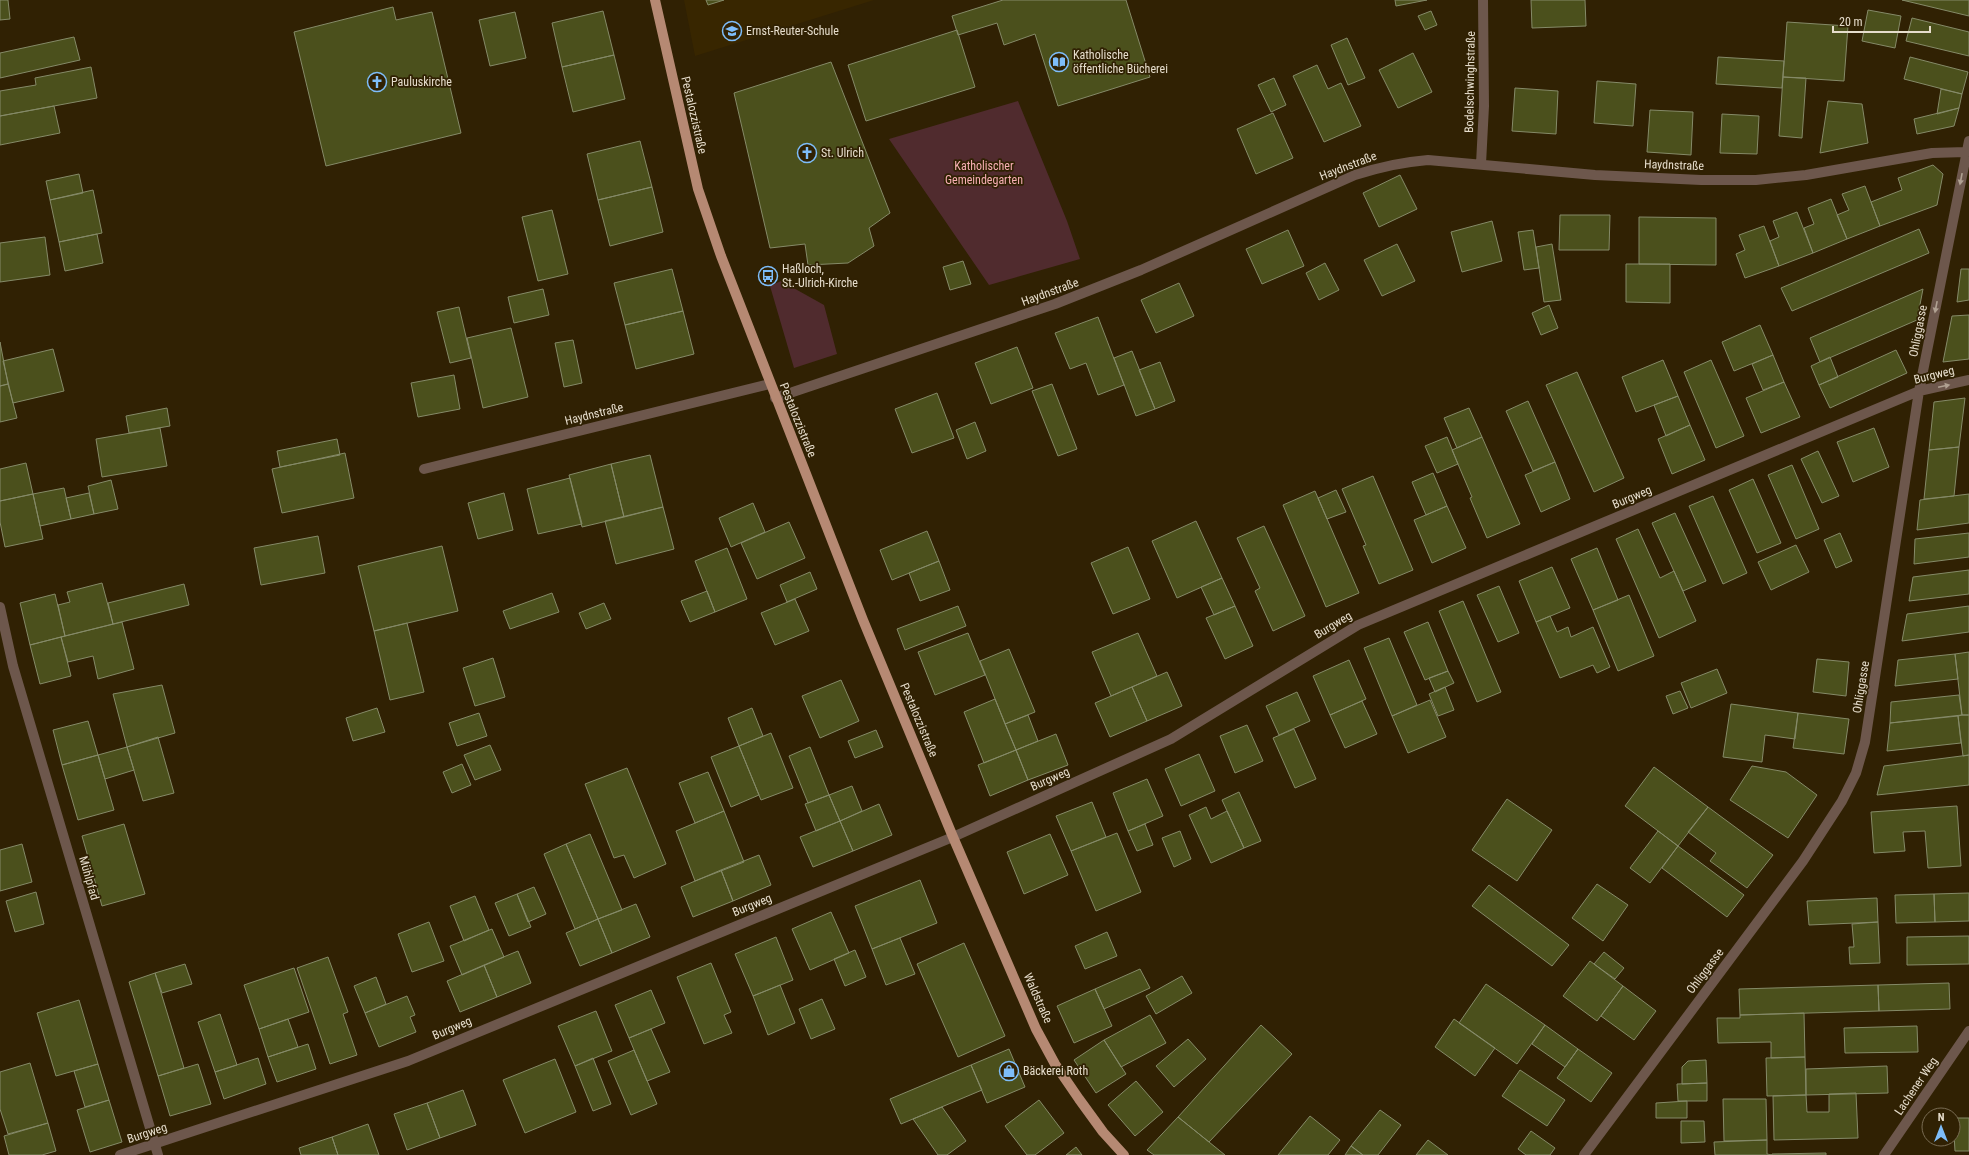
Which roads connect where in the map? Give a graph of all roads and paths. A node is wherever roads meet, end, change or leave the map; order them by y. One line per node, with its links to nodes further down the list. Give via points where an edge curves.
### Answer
1 (655, 0): 7 (main road, Pestalozzistraße, via 698,189)
2 (1483, 0): 5 (street, Bodelschwinghstraße, via 1484,106)
3 (1969, 141): 4 (street, Ohliggasse)
4 (1966, 152): 5 (street, Haydnstraße, via 1932,153 1806,175 1756,180 1595,175); 8 (street, Ohliggasse, one-way to 8)
5 (1481, 164): 9 (street, Haydnstraße, via 1406,161 1355,175 1141,270 1055,304)
6 (1969, 380): 8 (street, Burgweg, one-way to 6)
7 (770, 384): 9 (main road, Pestalozzistraße); 10 (street, Haydnstraße)
8 (1919, 391): 12 (street, Burgweg, via 1358,625 1171,739); 18 (street, Ohliggasse, via 1865,742 1856,773 1842,801 1803,861)
9 (775, 398): 12 (main road, Pestalozzistraße, via 863,620)
10 (424, 469)
11 (0, 607): 14 (street, Mühlpfad, via 13,666)
12 (954, 837): 14 (street, Burgweg, via 408,1061); 17 (main road, Waldstraße, via 1036,1029 1055,1064 1103,1132)
13 (1969, 1031): 19 (street, Lachener Weg)
14 (154, 1144): 15 (street, Burgweg); 16 (street, Mühlpfad)
15 (120, 1155)
16 (158, 1155)
17 (1124, 1155)
18 (1584, 1155)
19 (1884, 1155)

